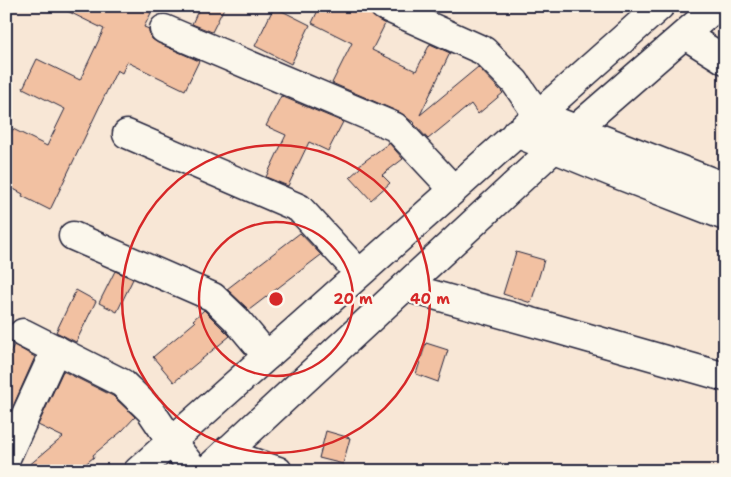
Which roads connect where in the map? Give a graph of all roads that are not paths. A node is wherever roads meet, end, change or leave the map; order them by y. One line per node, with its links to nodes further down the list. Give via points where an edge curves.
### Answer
1 (384, 6): 7 (street, via 484,51 515,82)
2 (660, 6): 7 (street)
3 (717, 6): 5 (street)
4 (164, 29): 13 (street, via 395,128)
5 (685, 35): 6 (street); 8 (street)
6 (725, 60)
7 (537, 114): 8 (street); 9 (street)
8 (575, 130): 11 (street); 12 (street)
9 (516, 133): 11 (street); 13 (street)
10 (127, 134): 16 (street, via 299,208)
11 (553, 149): 14 (street); 17 (street)
12 (725, 187)
13 (453, 189): 16 (street)
14 (725, 216)
15 (74, 236): 20 (street, via 213,297)
16 (359, 273): 20 (street)
17 (405, 287): 21 (street); 23 (street)
18 (23, 333): 19 (street)
19 (56, 349): 22 (street, via 122,383 150,410); 24 (street)
20 (267, 356): 22 (street)
21 (725, 377)
22 (171, 441): 25 (street); 26 (street)
23 (228, 450): 27 (street); 28 (street)
24 (6, 458)
25 (138, 471)
26 (195, 471)
27 (206, 471)
28 (278, 471)

